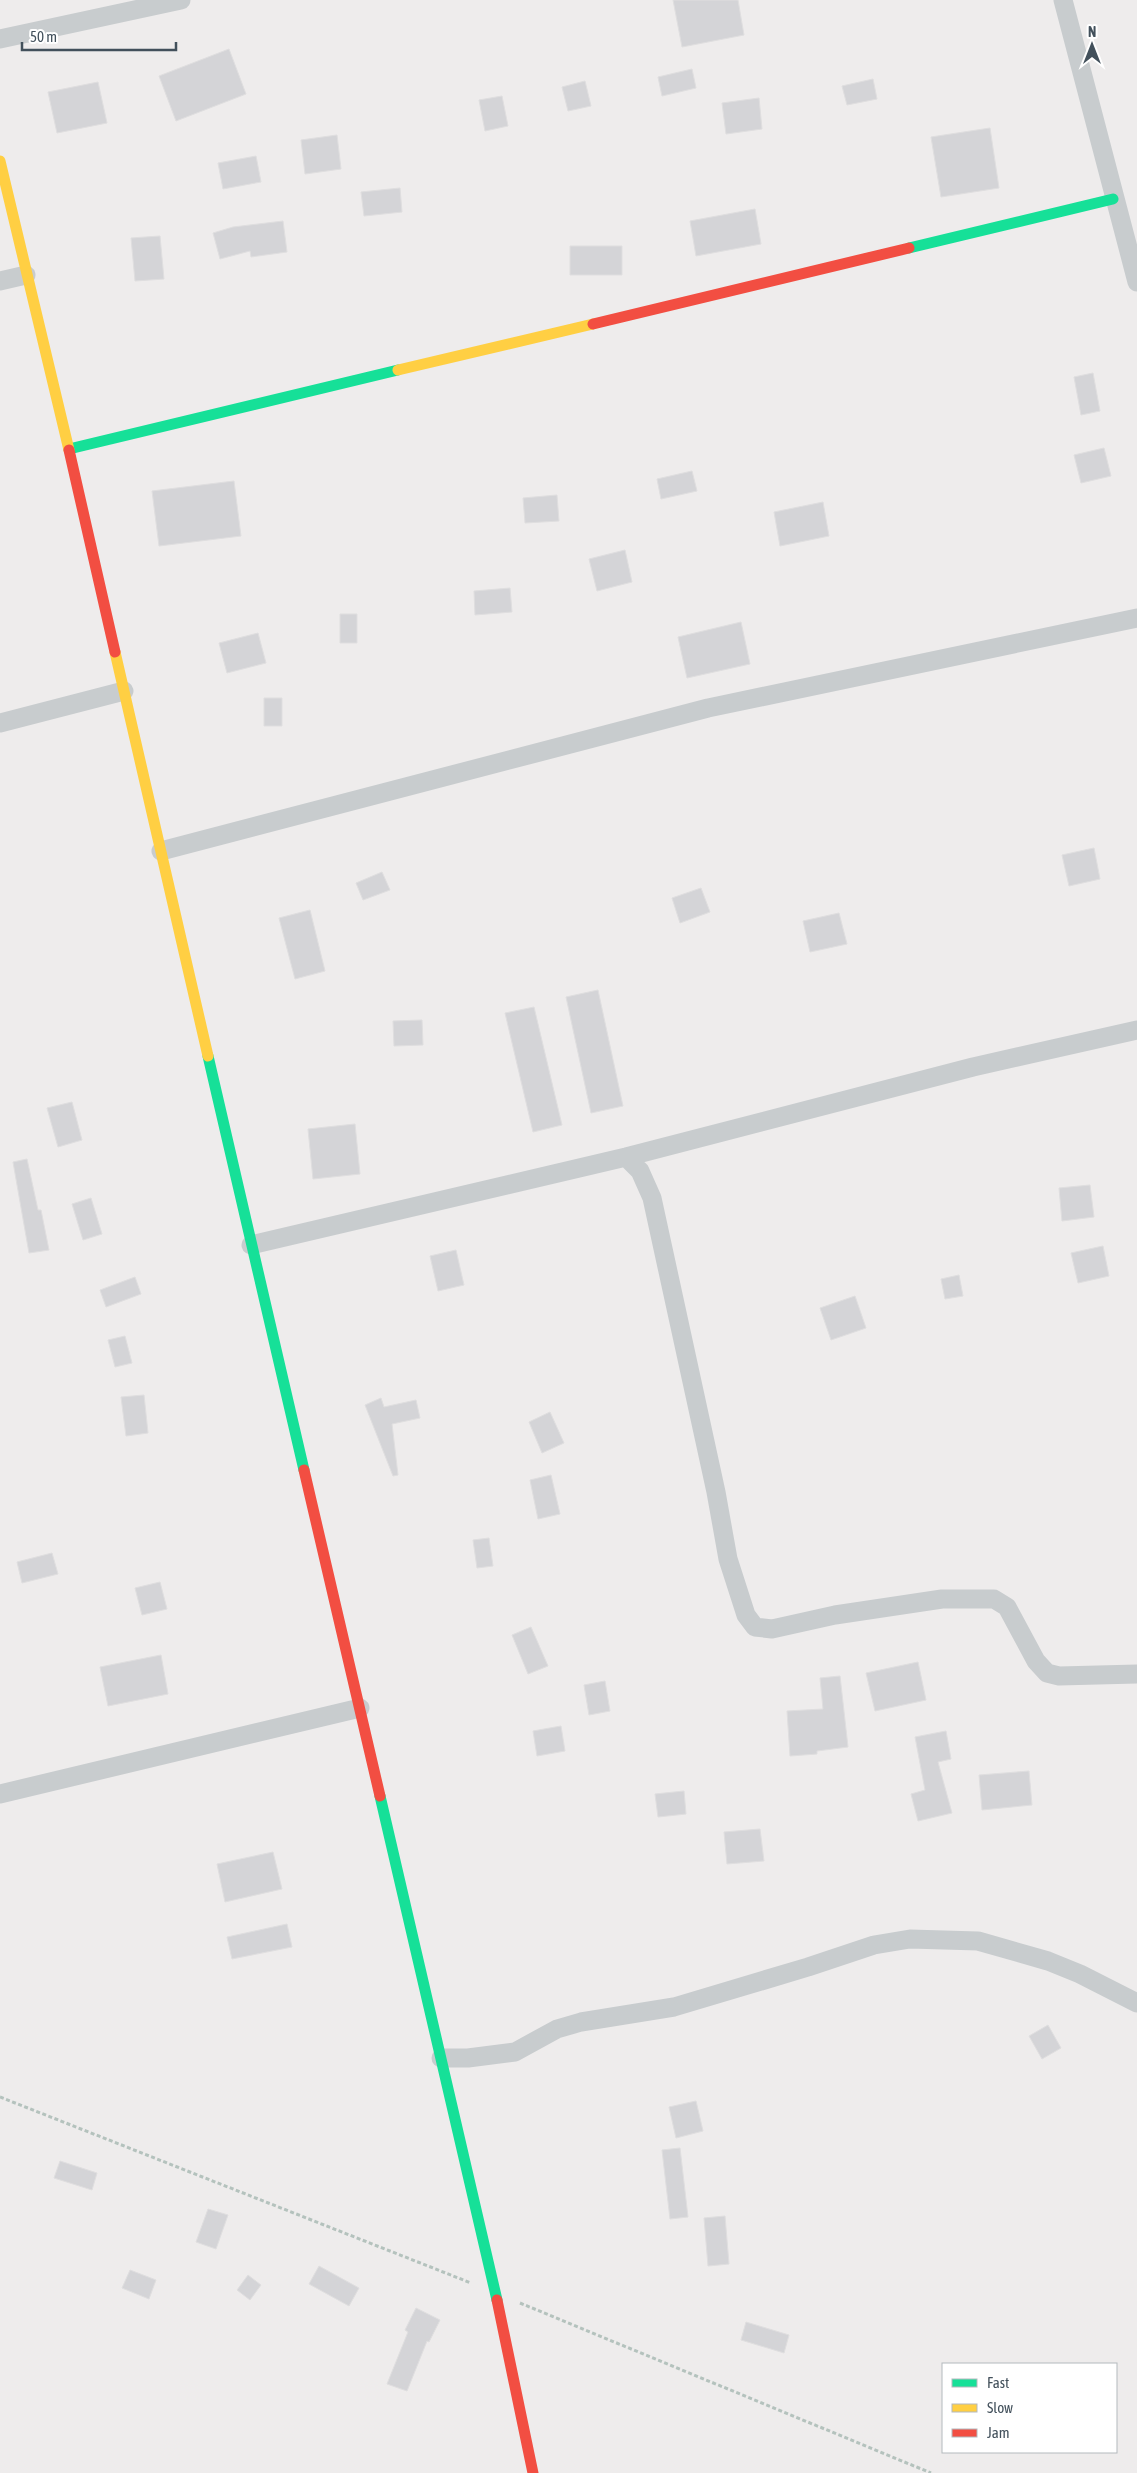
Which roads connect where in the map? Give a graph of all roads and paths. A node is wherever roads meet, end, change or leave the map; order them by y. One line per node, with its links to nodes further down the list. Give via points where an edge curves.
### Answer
1 (181, 0): 3 (street)
2 (1063, 0): 5 (street)
3 (0, 39)
4 (0, 161): 6 (street)
5 (1114, 199): 8 (street); 9 (street)
6 (26, 276): 7 (street); 9 (street)
7 (0, 281)
8 (1137, 282)
9 (69, 449): 11 (street)
10 (1137, 618): 13 (street, via 708,708)
11 (124, 691): 12 (street); 13 (street)
12 (0, 723)
13 (161, 851): 16 (street)
14 (1137, 1030): 15 (street, via 973,1067)
15 (626, 1157): 16 (street); 17 (street, via 640,1171 652,1198 728,1559 746,1615 755,1626 772,1629 834,1615 942,1599 994,1599 1008,1608 1036,1661 1047,1672 1059,1676)
16 (251, 1245): 18 (street)
17 (1137, 1674)
18 (360, 1708): 19 (street); 21 (street)
19 (0, 1794)
20 (1137, 2003): 21 (street, via 1048,1961 978,1941 910,1939 874,1945 674,2007 581,2022 557,2029 515,2052)
21 (441, 2058): 23 (street)
22 (0, 2097): 23 (path)
23 (496, 2293): 24 (street); 25 (path)
24 (533, 2473)
25 (931, 2473)

